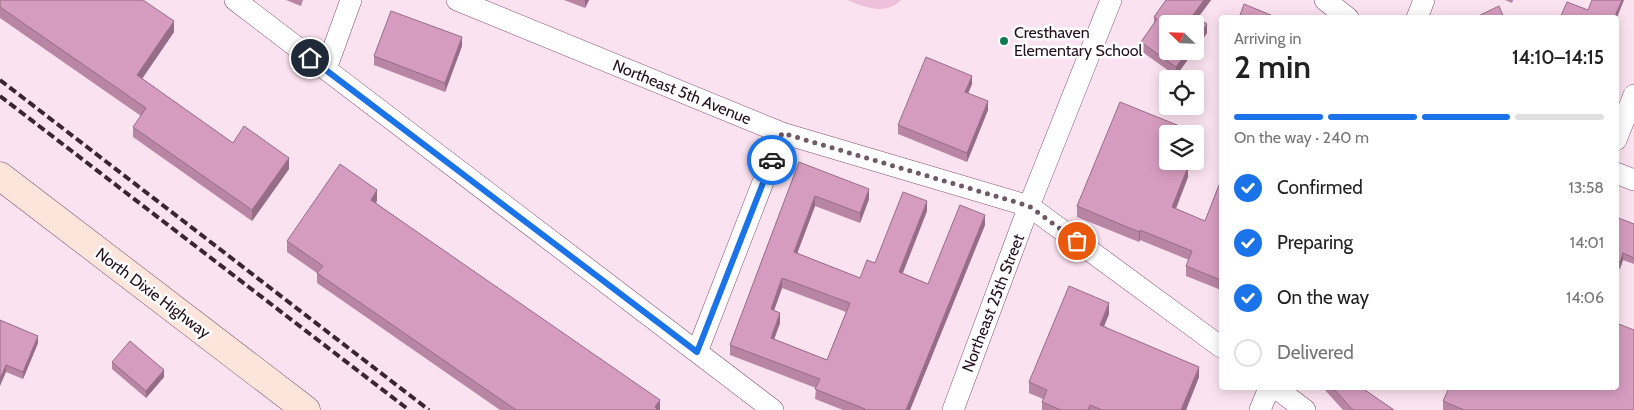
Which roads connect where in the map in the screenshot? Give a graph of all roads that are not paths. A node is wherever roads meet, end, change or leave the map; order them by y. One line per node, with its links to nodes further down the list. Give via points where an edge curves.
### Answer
1 (235, 0): 9 (street)
2 (351, 0): 9 (street)
3 (457, 0): 12 (street, Northeast 5th Avenue)
4 (1111, 0): 16 (street, Northeast 25th Street)
5 (1325, 0): 7 (street)
6 (1424, 0): 8 (street)
7 (1344, 15)
8 (1418, 15)
9 (326, 69): 18 (street)
10 (1634, 95): 11 (street)
11 (1619, 132)
12 (782, 133): 16 (street, Northeast 5th Avenue); 18 (street)
13 (1619, 174): 15 (street)
14 (0, 176): 21 (main road, North Dixie Highway)
15 (1634, 180)
16 (1029, 206): 17 (street, Northeast 5th Avenue); 23 (street, Northeast 25th Street)
17 (1219, 346)
18 (697, 352): 22 (street)
19 (1268, 390): 24 (street)
20 (1279, 390): 25 (street)
21 (306, 410)
22 (773, 410)
23 (953, 410)
24 (1260, 410)
25 (1305, 410)

